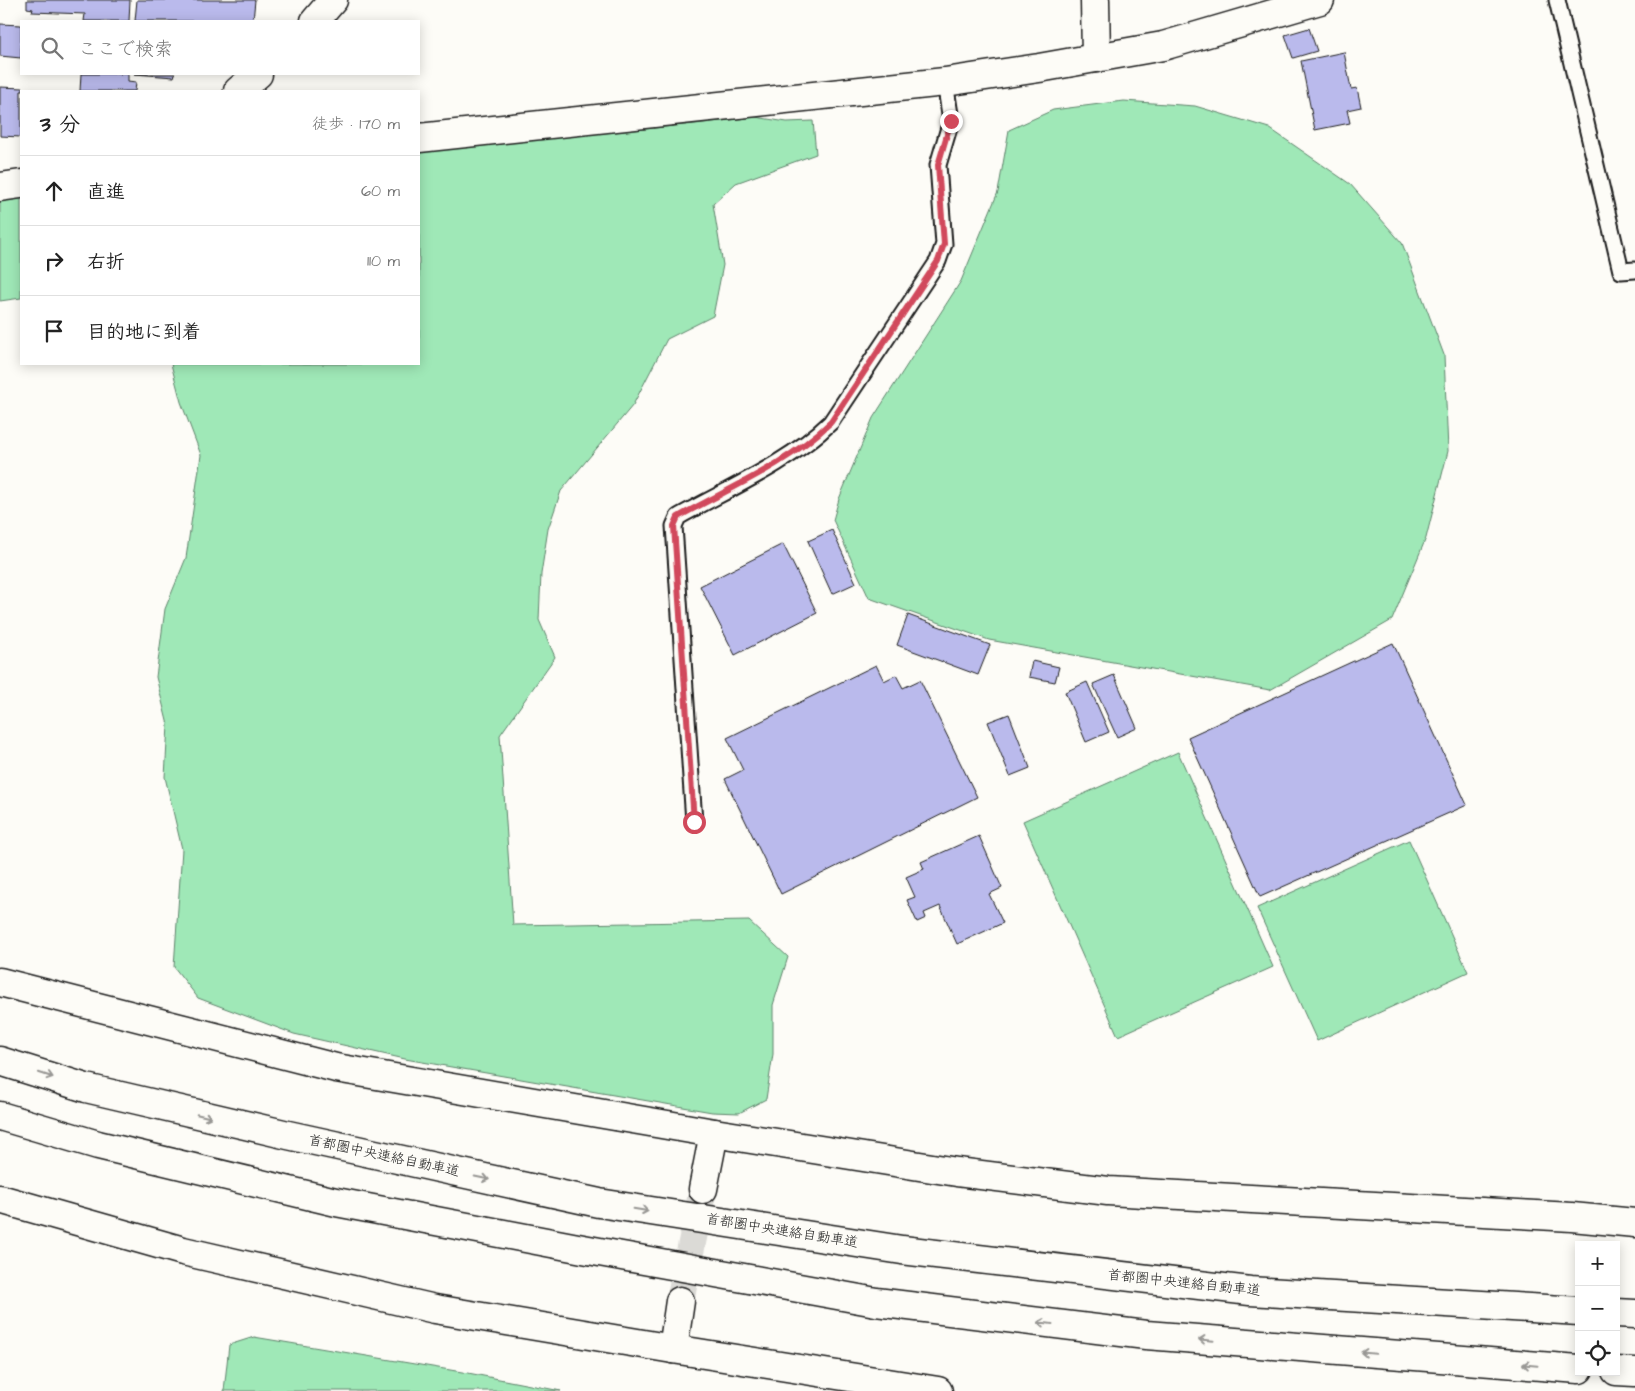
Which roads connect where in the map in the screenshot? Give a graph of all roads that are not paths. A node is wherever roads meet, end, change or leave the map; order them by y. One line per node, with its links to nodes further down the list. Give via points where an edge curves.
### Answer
1 (333, 0): 5 (main road)
2 (1095, 0): 6 (main road)
3 (1320, 0): 6 (main road, via 1163,46)
4 (1557, 0): 13 (lane, via 1621,271)
5 (316, 20)
6 (1096, 58): 8 (main road)
7 (257, 75): 9 (main road)
8 (945, 82): 10 (main road); 14 (lane, via 951,121 938,165 944,244 938,261 831,422 795,453 678,517 674,526)
9 (239, 90)
10 (420, 138)
11 (20, 184): 12 (main road)
12 (0, 187)
13 (1635, 270)
14 (694, 822)
15 (0, 982): 18 (main road, via 336,1068)
16 (0, 1061): 23 (main road, 首都圏中央連絡自動車道, one-way to 23, via 86,1088 288,1136 600,1203 902,1250 1250,1291)
17 (0, 1116): 27 (main road, one-way to 17, via 1146,1335 876,1302 336,1202 98,1145)
18 (714, 1132): 19 (main road); 21 (main road, via 957,1172 1108,1191)
19 (703, 1189)
20 (0, 1200): 26 (main road, via 183,1251 426,1307)
21 (1635, 1223)
22 (680, 1301): 26 (main road)
23 (1575, 1311)
24 (1620, 1313): 25 (main road)
25 (1635, 1314)
26 (673, 1349): 30 (main road)
27 (1575, 1369)
28 (1620, 1371): 29 (main road)
29 (1635, 1372)
30 (938, 1391)

